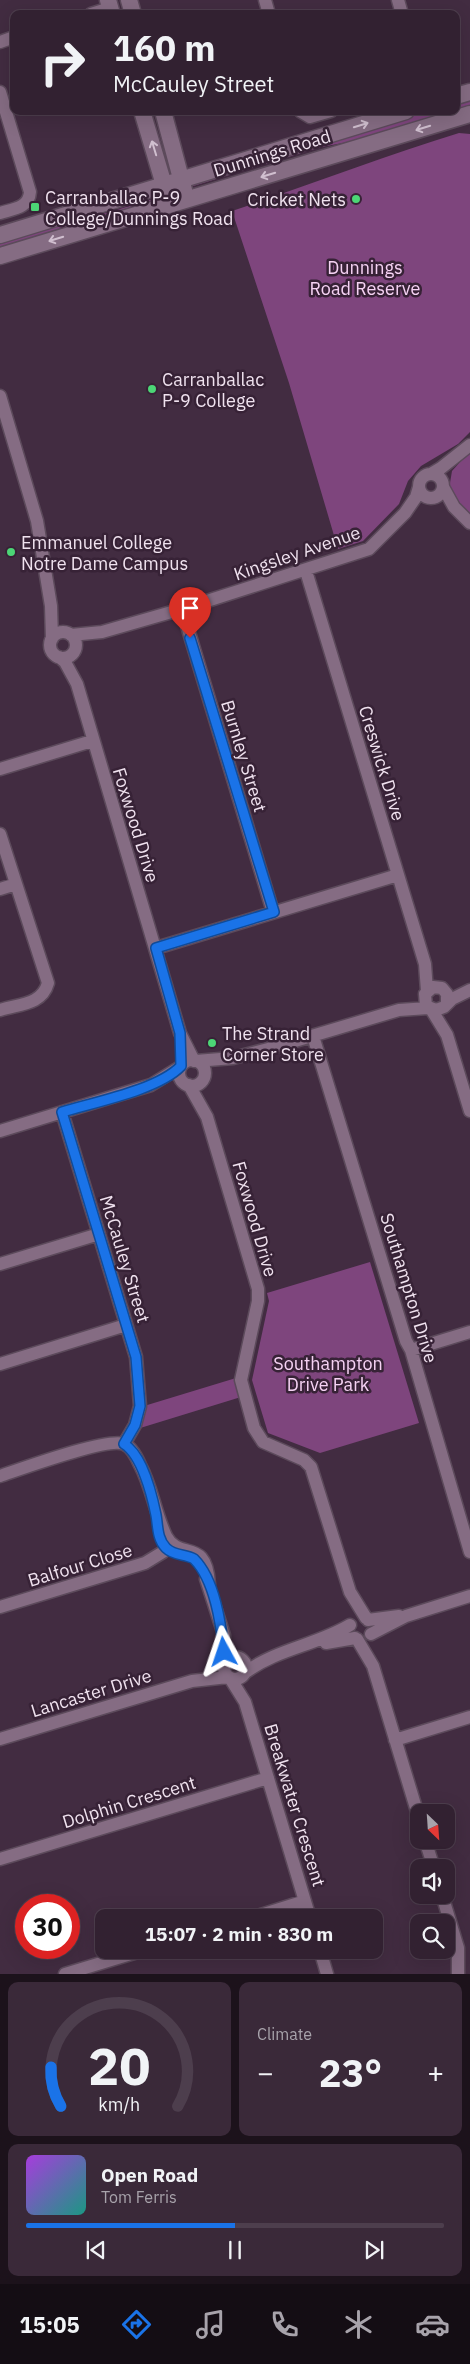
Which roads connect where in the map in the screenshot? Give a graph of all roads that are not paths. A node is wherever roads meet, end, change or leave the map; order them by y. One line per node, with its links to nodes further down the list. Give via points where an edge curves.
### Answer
1 (0, 92): 12 (street, via 30,189 24,205)
2 (470, 114): 10 (main road, Dunnings Road, one-way to 10)
3 (143, 115): 9 (main road, one-way to 3)
4 (164, 115): 8 (main road)
5 (306, 115): 6 (street)
6 (317, 115)
7 (393, 115): 8 (main road, Dunnings Road, one-way to 7)
8 (182, 179): 9 (main road, Dunnings Road); 10 (main road)
9 (164, 185): 11 (main road); 13 (main road, Dunnings Road)
10 (186, 200): 11 (main road, Dunnings Road)
11 (169, 205): 14 (main road, Dunnings Road, one-way to 14)
12 (0, 213)
13 (0, 235)
14 (0, 256)
15 (0, 396): 25 (street, Foxwood Drive, via 36,521)
16 (465, 450): 17 (street); 18 (street)
17 (431, 474): 18 (street, via 440,478); 19 (street, via 422,477)
18 (443, 485): 20 (street, via 440,494); 21 (street)
19 (419, 487): 20 (street, via 425,496); 22 (street, Kingsley Avenue)
20 (433, 498): 21 (street); 22 (street, Kingsley Avenue)
21 (454, 507): 23 (street)
22 (405, 513): 24 (street, Kingsley Avenue, via 369,550)
23 (470, 523)
24 (306, 572): 26 (street, Kingsley Avenue); 36 (street, Creswick Drive)
25 (52, 606): 28 (street, Foxwood Drive); 29 (street, Foxwood Drive)
26 (182, 609): 27 (street, Kingsley Avenue); 39 (street, Burnley Street)
27 (102, 632): 28 (street, Kingsley Avenue); 30 (street, Kingsley Avenue)
28 (70, 634): 29 (street, via 60,633); 30 (street, Foxwood Drive, via 75,639)
29 (52, 639): 31 (street, Foxwood Drive, via 52,650)
30 (75, 650): 31 (street, via 68,657); 32 (street, Foxwood Drive)
31 (59, 657): 32 (street, Foxwood Drive)
32 (77, 684): 33 (street, Foxwood Drive)
33 (92, 741): 34 (street); 40 (street, Foxwood Drive)
34 (0, 769)
35 (0, 834): 37 (street)
36 (398, 875): 39 (street); 42 (street, Creswick Drive)
37 (16, 884): 38 (street); 45 (street, via 48,983 35,1001)
38 (0, 888)
39 (274, 912): 40 (street)
40 (156, 948): 47 (street, Foxwood Drive)
41 (470, 988): 42 (street); 43 (street)
42 (433, 990): 43 (street, via 447,994); 44 (street, via 424,1001); 46 (street)
43 (446, 1004): 44 (street, via 439,1010); 48 (street)
44 (430, 1009): 46 (street); 48 (street)
45 (0, 1010)
46 (399, 1010): 49 (street)
47 (180, 1033): 51 (street, Foxwood Drive); 52 (street, Foxwood Drive)
48 (447, 1035): 56 (street)
49 (313, 1036): 50 (street); 64 (street, Southampton Drive)
50 (233, 1058): 51 (street); 53 (street)
51 (195, 1061): 52 (street); 53 (street, via 202,1066)
52 (181, 1067): 54 (street); 55 (street, via 180,1076)
53 (203, 1078): 55 (street, via 196,1085); 58 (street, Foxwood Drive)
54 (152, 1085): 55 (street); 57 (street)
55 (188, 1085): 58 (street, Foxwood Drive)
56 (470, 1111)
57 (62, 1112): 59 (street); 60 (street, McCauley Street)
58 (206, 1116): 70 (street, Foxwood Drive, via 258,1289 242,1375 243,1392 259,1438 269,1446 304,1460 311,1467)
59 (0, 1131)
60 (99, 1234): 61 (street); 62 (street, McCauley Street)
61 (0, 1264)
62 (126, 1325): 65 (street); 66 (street, McCauley Street, via 136,1357 140,1400 139,1413)
63 (470, 1332): 64 (street)
64 (411, 1350): 69 (street, Southampton Drive)
65 (0, 1364)
66 (126, 1442): 67 (street, via 113,1438); 68 (street, via 139,1450 156,1516)
67 (0, 1476)
68 (169, 1546): 72 (street, Balfour Close, via 145,1563); 76 (street, via 192,1551 202,1557)
69 (470, 1552)
70 (350, 1592): 74 (street, Foxwood Drive); 75 (street, Foxwood Drive)
71 (470, 1596): 73 (street)
72 (0, 1607)
73 (406, 1616): 74 (street); 77 (street)
74 (367, 1619): 75 (street, via 357,1618); 77 (street, via 372,1625)
75 (351, 1624): 78 (street, via 350,1632); 79 (street)
76 (224, 1634): 80 (street); 82 (street)
77 (371, 1635): 78 (street, via 363,1640); 81 (street)
78 (356, 1639): 79 (street); 81 (street)
79 (316, 1643): 80 (street, via 270,1657 263,1656)
80 (243, 1666): 82 (street, via 237,1679); 82 (street, via 230,1657); 83 (street, Breakwater Crescent)
81 (372, 1666): 86 (street)
82 (226, 1671): 83 (street, Breakwater Crescent); 85 (street, Lancaster Drive)
83 (245, 1702): 87 (street, Breakwater Crescent)
84 (470, 1717): 86 (street)
85 (0, 1739)
86 (395, 1740): 88 (street)
87 (268, 1778): 89 (street, Dolphin Crescent); 90 (street, Breakwater Crescent)
88 (415, 1804)
89 (0, 1859)
90 (305, 1901): 92 (street); 93 (street, Breakwater Crescent)
91 (445, 1904): 94 (street)
92 (280, 1909)
93 (307, 1909)
94 (458, 1948): 99 (street); 100 (street, via 465,1959)
95 (114, 1959): 97 (street)
96 (323, 1959): 98 (street)
97 (65, 1974)
98 (327, 1974)
99 (458, 1974)
100 (465, 1974)

